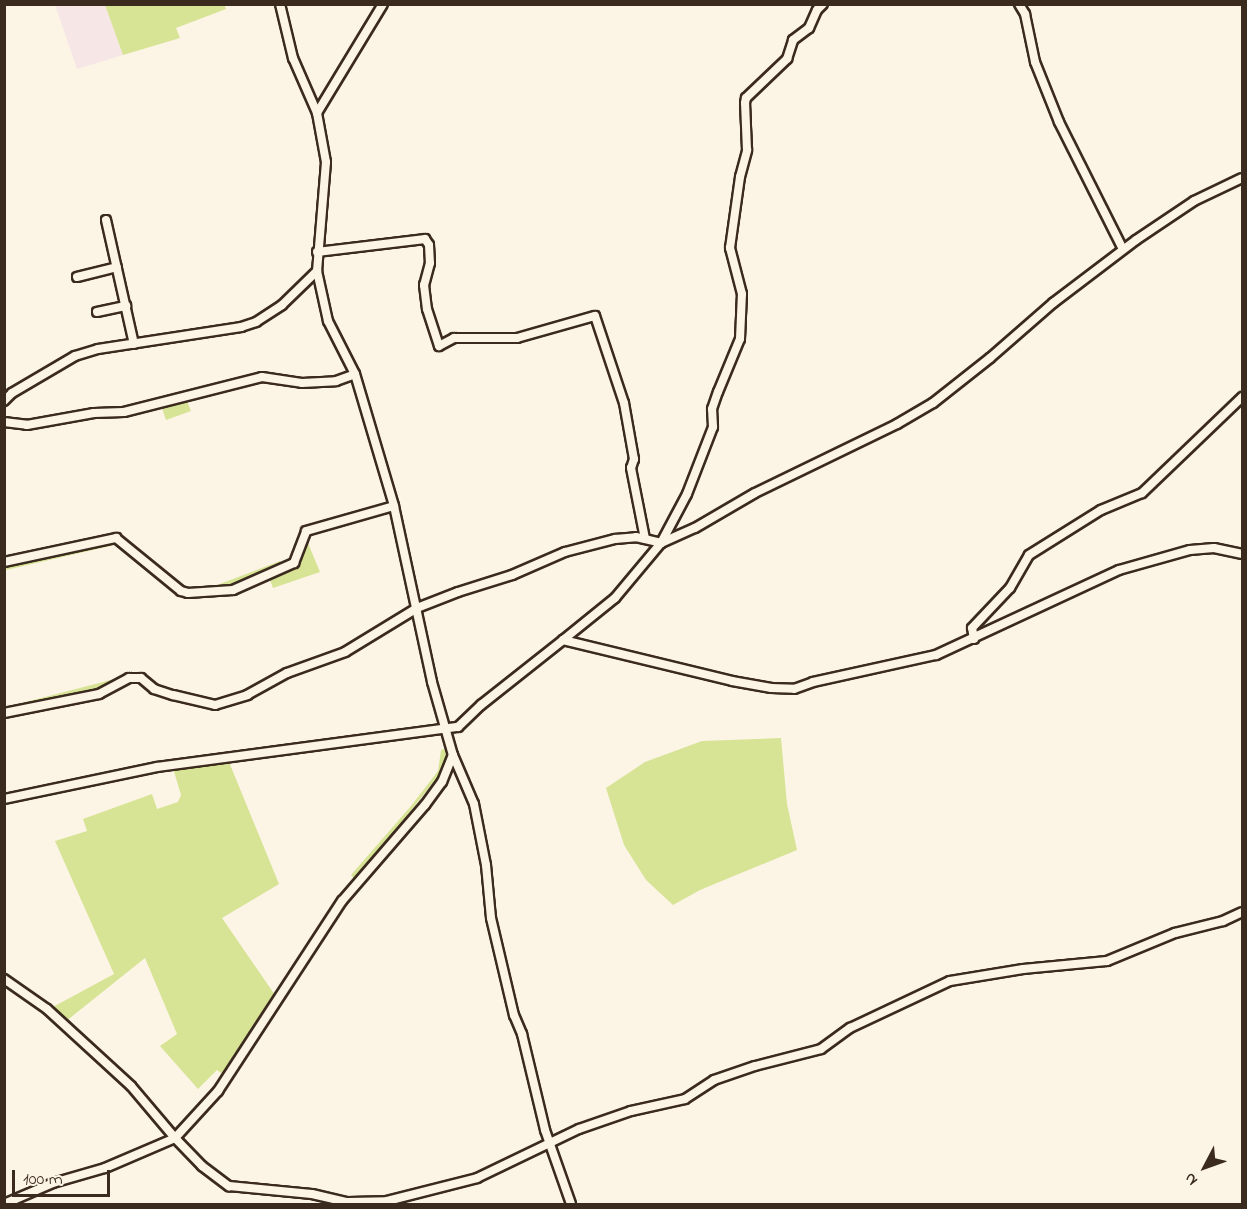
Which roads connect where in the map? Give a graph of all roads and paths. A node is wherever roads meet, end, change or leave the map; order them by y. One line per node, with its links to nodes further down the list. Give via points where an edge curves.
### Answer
1 (280, 4): 5 (street, via 293,58)
2 (383, 4): 5 (street)
3 (823, 4): 22 (street, via 808,28 793,40 787,59 746,98 747,150 730,248 742,294 740,339 715,400 713,427 687,494)
4 (1018, 4): 8 (street, via 1025,14 1035,62 1059,122)
5 (317, 113): 9 (street, via 326,162)
6 (1242, 178): 8 (street, via 1194,201)
7 (106, 220): 10 (street)
8 (1123, 249): 22 (street, via 933,402)
9 (317, 252): 11 (street); 21 (street, via 425,240 430,263 424,285 438,346 454,338 517,338 595,316 624,403 634,459 631,468)
10 (117, 267): 12 (street); 13 (street)
11 (316, 271): 15 (street, via 282,305 256,322); 16 (street, via 328,321)
12 (77, 277)
13 (126, 306): 14 (street); 15 (street)
14 (97, 312)
15 (134, 344): 18 (street, via 75,356)
16 (355, 374): 19 (street, via 336,381 302,384 262,377 124,412 94,413 27,426); 20 (street)
17 (1242, 397): 26 (street, via 1142,493 1101,510 1029,555 1010,588 972,628)
18 (4, 401)
19 (4, 422)
20 (394, 506): 24 (street, via 306,531 294,563 233,590 181,591 116,538); 25 (street)
21 (645, 539): 22 (street); 25 (street, via 615,539 565,552)
22 (661, 543): 27 (street, via 615,598)
23 (1242, 554): 26 (street, via 1214,548 1190,550 1119,570)
24 (4, 562)
25 (417, 608): 28 (street, via 345,652 215,705 173,696 154,689 141,678 129,678 99,694); 29 (street)
26 (974, 639): 27 (street, via 936,656 794,689 732,681)
27 (563, 640): 29 (street, via 458,727)
28 (4, 713)
29 (444, 728): 30 (street); 31 (street, via 157,767)
30 (453, 755): 34 (street, via 442,782 425,805 342,901 218,1091); 35 (street, via 474,804 491,918)
31 (4, 799)
32 (1242, 912): 35 (street, via 1175,933 1107,961 950,981 850,1028 820,1049 714,1080 685,1099 579,1129)
33 (4, 979): 34 (street, via 47,1009 131,1086)
34 (175, 1138): 36 (street, via 202,1166 230,1186 305,1193); 37 (street)
35 (550, 1144): 36 (street, via 477,1178 387,1201); 38 (street)
36 (348, 1203)
37 (4, 1204)
38 (571, 1204)

